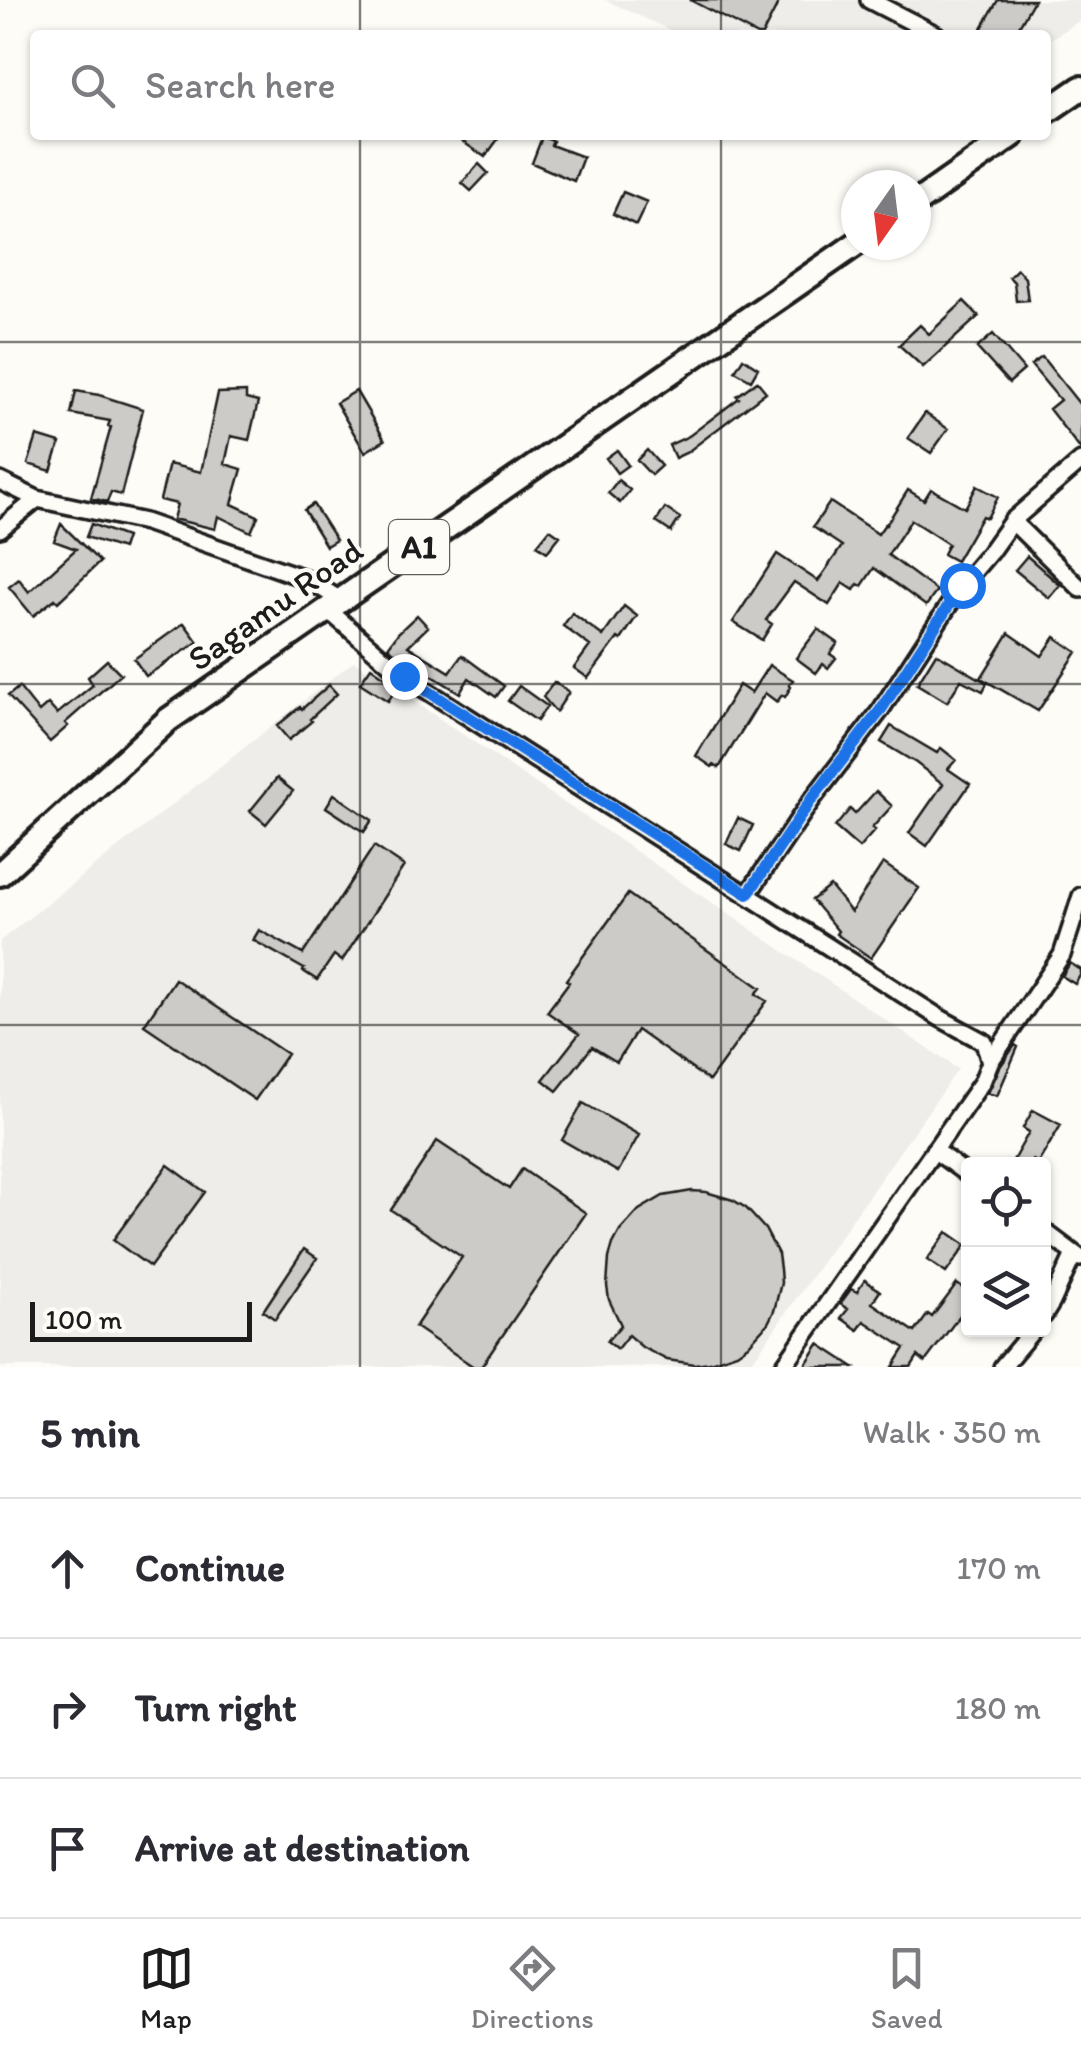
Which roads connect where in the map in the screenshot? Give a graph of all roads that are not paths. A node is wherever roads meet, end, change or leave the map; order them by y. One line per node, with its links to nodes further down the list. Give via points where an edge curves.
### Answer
1 (869, 0): 2 (street)
2 (928, 30)
3 (1081, 88): 4 (highway)
4 (1051, 109)
5 (1007, 140): 6 (highway)
6 (931, 192)
7 (841, 254): 14 (highway, Sagamu Road / A1)
8 (1081, 461): 11 (street)
9 (0, 481): 10 (street)
10 (36, 499): 12 (street); 14 (street, via 145,522 307,579)
11 (1012, 520): 13 (street); 16 (street)
12 (0, 528)
13 (1081, 589)
14 (335, 605): 15 (highway, Sagamu Road / A1, via 168,720); 16 (street, via 404,676)
15 (0, 874)
16 (748, 894): 18 (street, via 984,1042)
17 (1081, 896): 18 (street, via 1062,956)
18 (990, 1062): 19 (street)
19 (934, 1150): 20 (street); 25 (street)
20 (961, 1170)
21 (1051, 1236): 22 (street)
22 (1078, 1256): 23 (street)
23 (1051, 1304)
24 (1027, 1337): 26 (street)
25 (783, 1367)
26 (1002, 1367)

